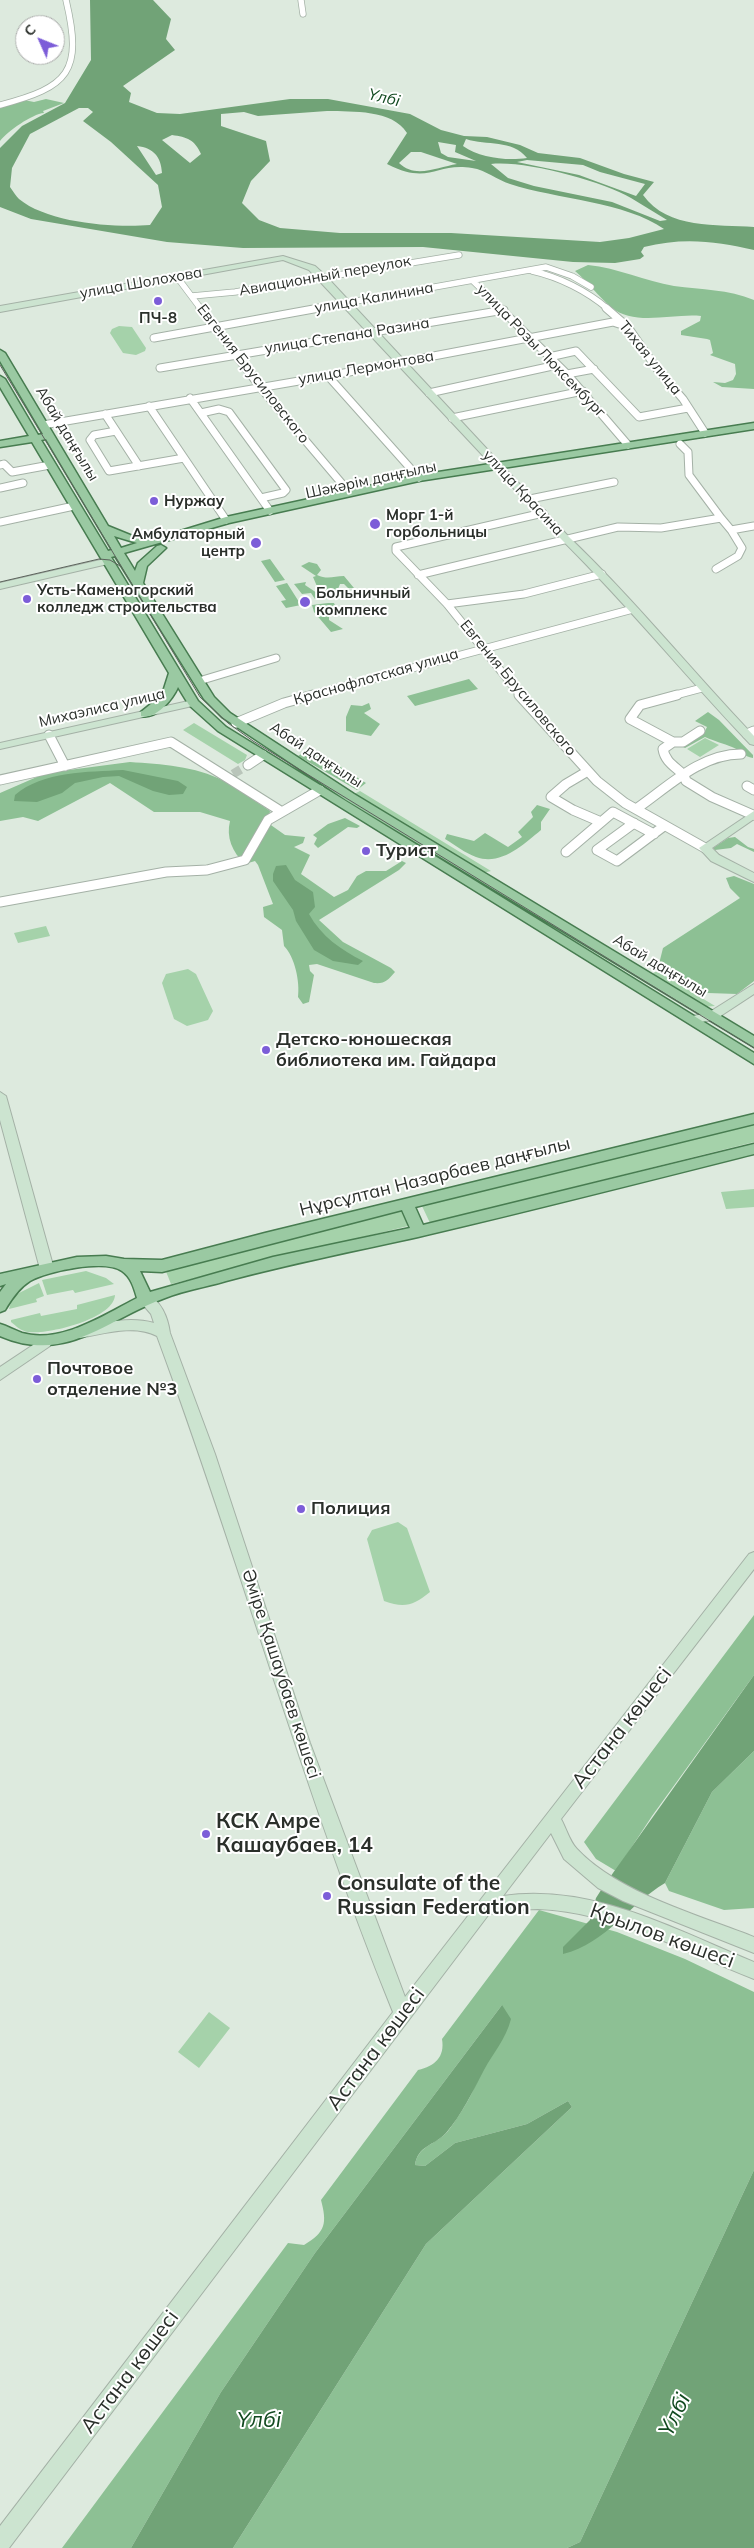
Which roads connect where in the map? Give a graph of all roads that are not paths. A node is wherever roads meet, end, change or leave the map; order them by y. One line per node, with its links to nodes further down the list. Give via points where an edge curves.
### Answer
1 (66, 0): 4 (street, via 75,47 65,73 53,87)
2 (301, 0): 3 (street)
3 (303, 14)
4 (0, 105)
5 (459, 255): 9 (street, Авиационный переулок)
6 (283, 258): 8 (street, улица Шолохова); 9 (street, улица Красина, via 312,268)
7 (530, 271): 10 (street, улица Калинина); 11 (street, улица Калинина, via 546,267); 17 (street, Тихая улица, via 550,276 595,298)
8 (177, 277): 12 (street, Евгения Брусиловского); 14 (street, улица Шолохова)
9 (322, 277): 12 (street, Авиационный переулок); 13 (street, улица Красина)
10 (473, 281): 13 (street, улица Калинина); 15 (street, улица Розы Люксембург)
11 (591, 287)
12 (192, 296): 16 (street, Евгения Брусиловского)
13 (347, 303): 16 (street, улица Калинина); 18 (street, улица Красина)
14 (0, 309)
15 (504, 310): 18 (street, улица Степана Разина); 20 (street, улица Розы Люксембург)
16 (214, 326): 19 (street, улица Калинина); 22 (street, Евгения Брусиловского)
17 (628, 327): 20 (street, улица Лермонтова, via 613,322); 36 (street, Тихая улица)
18 (373, 332): 22 (street, улица Степана Разина); 24 (street, улица Красина)
19 (154, 338)
20 (530, 338): 23 (street, улица Розы Люксембург); 24 (street, улица Лермонтова)
21 (0, 353): 40 (main road, Абай даңғылы)
22 (236, 354): 26 (street, улица Степана Разина); 31 (street, Евгения Брусиловского)
23 (549, 357): 25 (street, улица Розы Люксембург); 27 (street, via 576,351)
24 (399, 362): 29 (street, улица Лермонтова); 33 (street, улица Красина)
25 (558, 365): 28 (street, улица Розы Люксембург); 33 (street)
26 (160, 368)
27 (594, 369): 28 (street); 36 (street, via 639,417)
28 (567, 374): 32 (street, улица Розы Люксембург)
29 (328, 376): 31 (street, улица Лермонтова); 57 (street)
30 (0, 379): 47 (main road, Абай даңғылы)
31 (260, 387): 34 (street, улица Лермонтова); 61 (street, Евгения Брусиловского)
32 (582, 391): 39 (street); 51 (street, улица Розы Люксембург)
33 (429, 393): 39 (street, улица Красина)
34 (190, 398): 35 (street, улица Лермонтова); 37 (street)
35 (149, 406): 38 (street, улица Лермонтова); 52 (street)
36 (688, 408): 44 (street, Тихая улица)
37 (201, 413): 62 (street); 62 (street, via 219,409 229,412 286,490)
38 (105, 414): 40 (street, улица Лермонтова); 42 (street)
39 (452, 418): 56 (street, улица Красина)
40 (43, 425): 46 (main road, Абай даңғылы)
41 (754, 426): 45 (main road, Шәкәрім даңғылы)
42 (116, 431): 55 (street); 55 (street, via 94,435 90,440 109,471)
43 (754, 432): 45 (main road, Шәкәрім даңғылы)
44 (705, 433): 45 (main road, Шәкәрім даңғылы); 49 (main road, Шәкәрім даңғылы)
45 (724, 433): 50 (main road, Шәкәрім даңғылы)
46 (48, 436): 47 (main road); 72 (main road, Абай даңғылы)
47 (35, 439): 48 (main road); 54 (main road, Абай даңғылы)
48 (0, 444)
49 (655, 444): 50 (main road, Шәкәрім даңғылы); 51 (main road, Шәкәрім даңғылы); 56 (main road, Шәкәрім даңғылы)
50 (680, 444): 67 (street, via 688,452 689,475)
51 (628, 445): 56 (main road, Шәкәрім даңғылы)
52 (184, 458): 55 (street); 68 (street)
53 (0, 465): 54 (street, via 4,464 12,472)
54 (50, 465): 64 (main road, Абай даңғылы)
55 (139, 466)
56 (502, 468): 57 (main road, Шәкәрім даңғылы); 61 (main road, Шәкәрім даңғылы); 63 (street, улица Красина)
57 (419, 478): 61 (main road, Шәкәрім даңғылы)
58 (614, 482): 63 (street)
59 (23, 484): 60 (street)
60 (0, 488)
61 (351, 495): 65 (main road, Шәкәрім даңғылы); 71 (main road, Шәкәрім даңғылы)
62 (261, 498): 65 (street)
63 (530, 499): 66 (street, улица Красина)
64 (74, 506): 69 (street); 77 (main road, Абай даңғылы)
65 (270, 511): 68 (main road, Шәкәрім даңғылы)
66 (543, 513): 74 (street, улица Красина); 80 (street, Евгения Брусиловского, via 396,548)
67 (721, 518): 73 (street); 74 (street, via 661,528 618,527)
68 (226, 520): 71 (main road, Шәкәрім даңғылы)
69 (0, 522)
70 (754, 526): 73 (street)
71 (216, 527): 75 (main road, Шәкәрім даңғылы)
72 (104, 528): 75 (main road, via 137,541); 76 (main road, Абай даңғылы)
73 (731, 530): 78 (street, via 742,548 738,556)
74 (565, 538): 79 (street, улица Красина); 80 (street)
75 (164, 544): 76 (main road, Шәкәрім даңғылы); 82 (main road, via 142,566)
76 (120, 554): 77 (main road, Шәкәрім даңғылы); 82 (main road, Абай даңғылы)
77 (107, 558): 81 (street, Шәкәрім даңғылы); 83 (street, Шәкәрім даңғылы); 88 (main road, Абай даңғылы)
78 (716, 569)
79 (602, 574): 84 (street, via 524,594); 85 (street, улица Красина)
80 (418, 575): 84 (street, Евгения Брусиловского)
81 (0, 579)
82 (137, 582): 89 (main road, Абай даңғылы)
83 (0, 586)
84 (447, 604): 86 (street, Евгения Брусиловского)
85 (633, 609): 86 (street, Краснофлотская улица); 90 (street, улица Красина)
86 (483, 647): 94 (street, Краснофлотская улица, via 284,703); 105 (street, Евгения Брусиловского, via 514,689)
87 (276, 658): 89 (street)
88 (175, 672): 92 (main road, Абай даңғылы); 93 (main road, via 169,696)
89 (199, 680): 91 (main road, Абай даңғылы)
90 (702, 688): 96 (street, улица Красина); 98 (street, via 640,705 630,719)
91 (210, 699): 92 (main road, Михаэлиса улица); 94 (main road, Абай даңғылы)
92 (193, 703): 93 (main road, Михаэлиса улица); 102 (main road, Абай даңғылы, via 222,728)
93 (145, 714): 97 (main road, Михаэлиса улица)
94 (236, 723): 123 (main road, Абай даңғылы, via 357,801)
95 (700, 731): 98 (street, via 683,742)
96 (750, 733): 99 (street, улица Красина)
97 (49, 735): 100 (main road, Михаэлиса улица); 104 (street)
98 (672, 742): 106 (street, via 663,749 663,756)
99 (754, 742)
100 (0, 746)
101 (741, 754): 106 (street, via 719,755)
102 (263, 755): 103 (street); 108 (main road, Абай даңғылы)
103 (248, 765)
104 (65, 766): 107 (street); 111 (street, via 171,742 230,776)
105 (588, 771): 109 (street, Евгения Брусиловского); 114 (street, via 551,797)
106 (685, 776): 110 (street); 113 (street, via 686,781 712,797)
107 (0, 780)
108 (320, 790): 111 (street); 124 (main road, Абай даңғылы)
109 (625, 803): 110 (street, Евгения Брусиловского); 112 (street)
110 (636, 809): 116 (street, Евгения Брусиловского)
111 (282, 812): 121 (street, via 268,820 245,860 207,870 166,872)
112 (613, 812): 114 (street); 115 (street)
113 (753, 815): 118 (street)
114 (601, 822): 119 (street)
115 (634, 823): 117 (street); 117 (street, via 597,850 617,861)
116 (664, 826): 117 (street); 118 (street, Евгения Брусиловского)
117 (654, 834)
118 (705, 848): 120 (street, Евгения Брусиловского, via 715,858)
119 (566, 852)
120 (754, 878)
121 (0, 902)
122 (754, 988): 123 (street)
123 (712, 1016): 124 (street); 125 (main road, Абай даңғылы)
124 (692, 1020): 126 (main road, Абай даңғылы)
125 (754, 1042)
126 (754, 1059)
127 (0, 1096): 133 (street)
128 (754, 1119): 130 (main road, Нұрсұлтан Назарбаев даңғылы)
129 (754, 1149): 131 (main road)
130 (406, 1204): 131 (main road); 132 (main road, Нұрсұлтан Назарбаев даңғылы, via 162,1266)
131 (419, 1231): 136 (main road, via 273,1263)
132 (124, 1265): 133 (main road, Нұрсұлтан Назарбаев даңғылы, via 85,1261); 136 (main road, via 136,1278)
133 (47, 1269): 134 (main road, Нұрсұлтан Назарбаев даңғылы)
134 (28, 1274): 135 (main road, Нұрсұлтан Назарбаев даңғылы); 137 (main road, Нұрсұлтан Назарбаев даңғылы, via 15,1284)
135 (0, 1280)
136 (145, 1299): 139 (main road, via 118,1316); 140 (street, Әміре Қашаубаев көшесі, via 162,1320)
137 (0, 1306)
138 (0, 1330): 141 (main road, via 28,1341)
139 (74, 1334): 140 (street, via 142,1324); 141 (main road)
140 (163, 1334): 148 (street, Әміре Қашаубаев көшесі, via 208,1454 302,1743)
141 (45, 1342): 142 (street)
142 (0, 1374)
143 (754, 1558): 144 (street, Астана көшесі)
144 (552, 1818): 145 (street, Астана көшесі); 146 (street, Крылов көшесі, via 570,1854 604,1882)
145 (484, 1907): 147 (street, Крылов көшесі, via 539,1901 590,1907); 148 (street, Астана көшесі)
146 (754, 1945)
147 (754, 1971)
148 (403, 2014): 149 (street, Астана көшесі)
149 (0, 2543)

